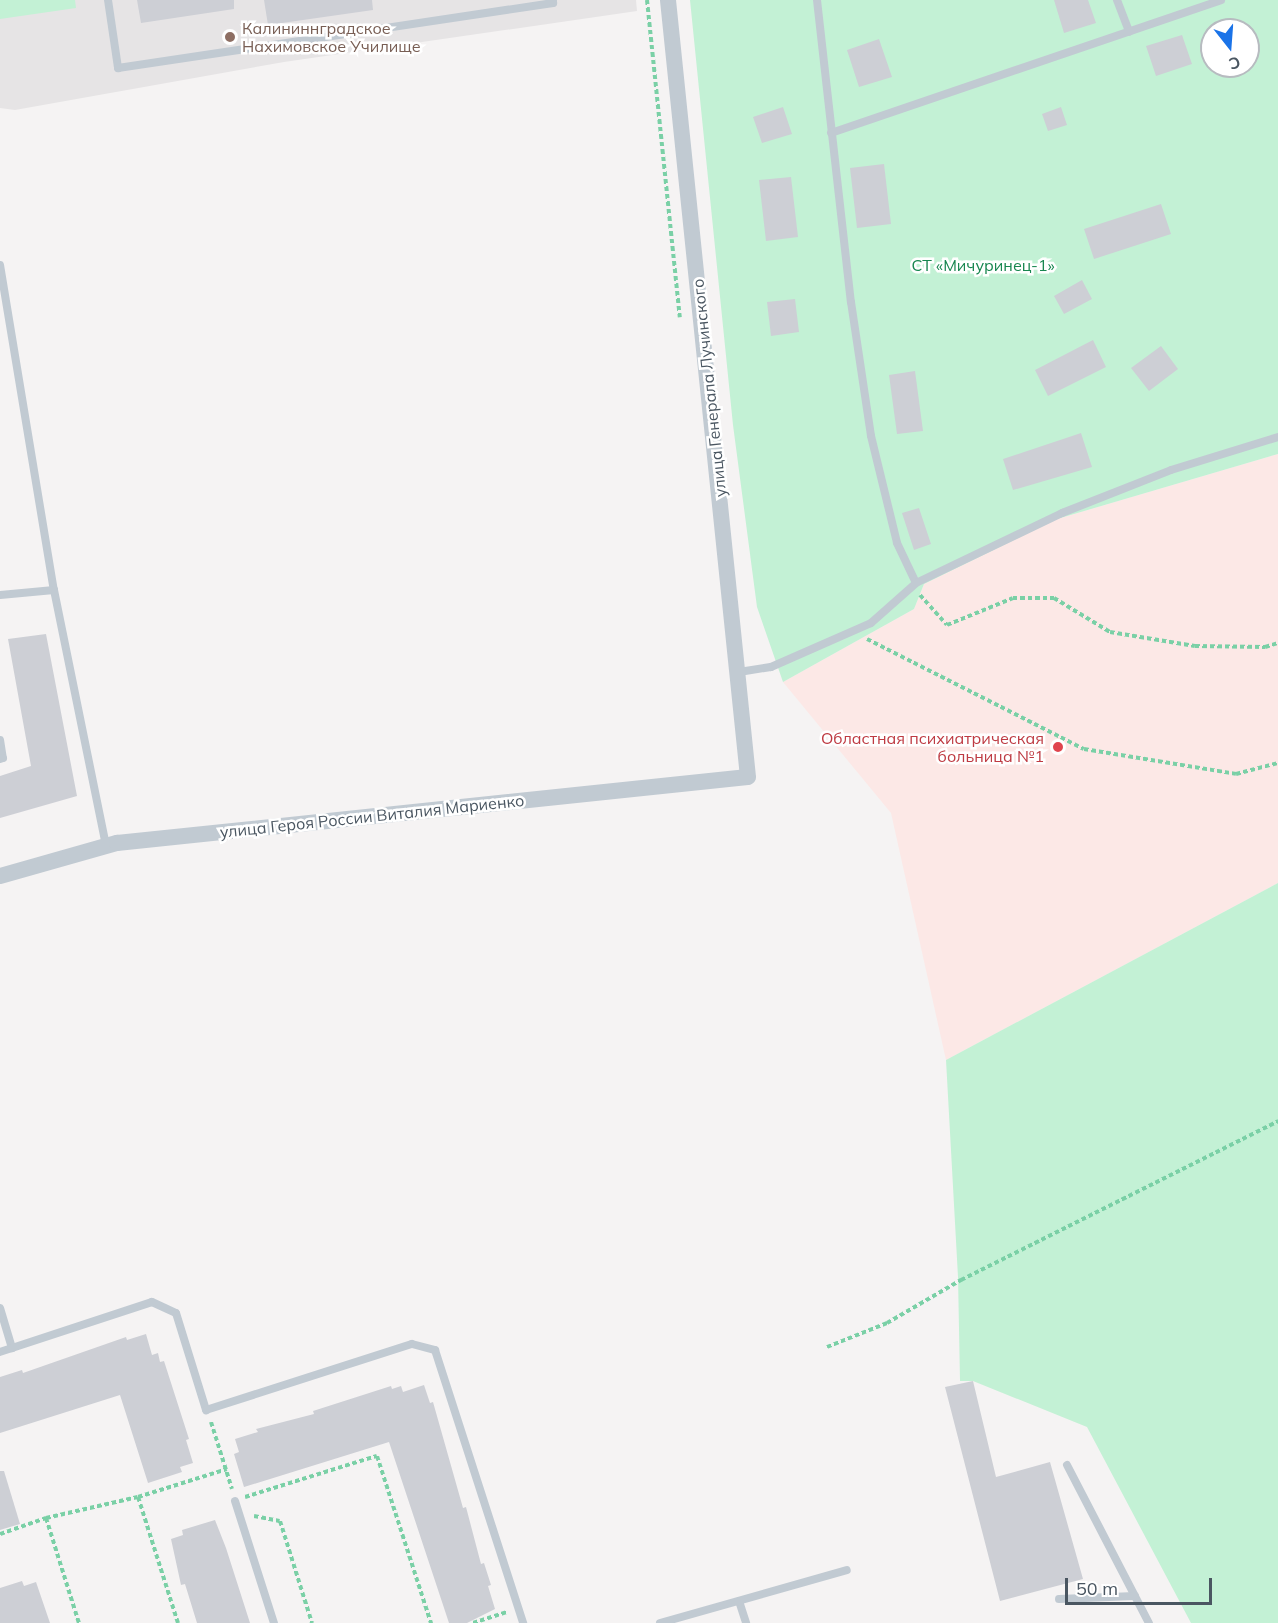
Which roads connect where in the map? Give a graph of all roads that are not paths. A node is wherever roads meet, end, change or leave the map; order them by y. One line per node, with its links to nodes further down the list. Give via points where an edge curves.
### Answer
1 (108, 0): 2 (lane, via 118,68)
2 (553, 0)
3 (668, 0): 14 (street, улица Генерала Лучинского)
4 (817, 0): 8 (lane)
5 (1117, 0): 7 (lane)
6 (1221, 0): 7 (lane)
7 (1129, 32): 8 (lane)
8 (831, 133): 11 (lane, via 871,436 897,543)
9 (0, 266): 12 (lane)
10 (1278, 437): 11 (lane, via 1171,470 1062,513)
11 (916, 583): 14 (lane, via 871,623 771,668)
12 (54, 590): 13 (lane); 18 (lane)
13 (0, 595)
14 (739, 672): 17 (street, улица Генерала Лучинского)
15 (0, 740): 16 (lane)
16 (0, 759)
17 (748, 777): 18 (street, улица Героя России Виталия Мариенко)
18 (106, 846): 19 (street, улица Героя России Виталия Мариенко)
19 (0, 876)
20 (0, 1308): 21 (lane)
21 (12, 1348): 22 (lane); 30 (lane, via 152,1302 176,1313 206,1410 412,1344 435,1350)
22 (0, 1352)
23 (1067, 1465): 26 (lane)
24 (235, 1501): 29 (lane)
25 (847, 1570): 28 (lane)
26 (1135, 1596): 27 (lane); 33 (lane)
27 (1059, 1599)
28 (739, 1600): 31 (lane); 32 (lane)
29 (274, 1623)
30 (523, 1623)
31 (660, 1623)
32 (746, 1623)
33 (1149, 1623)

